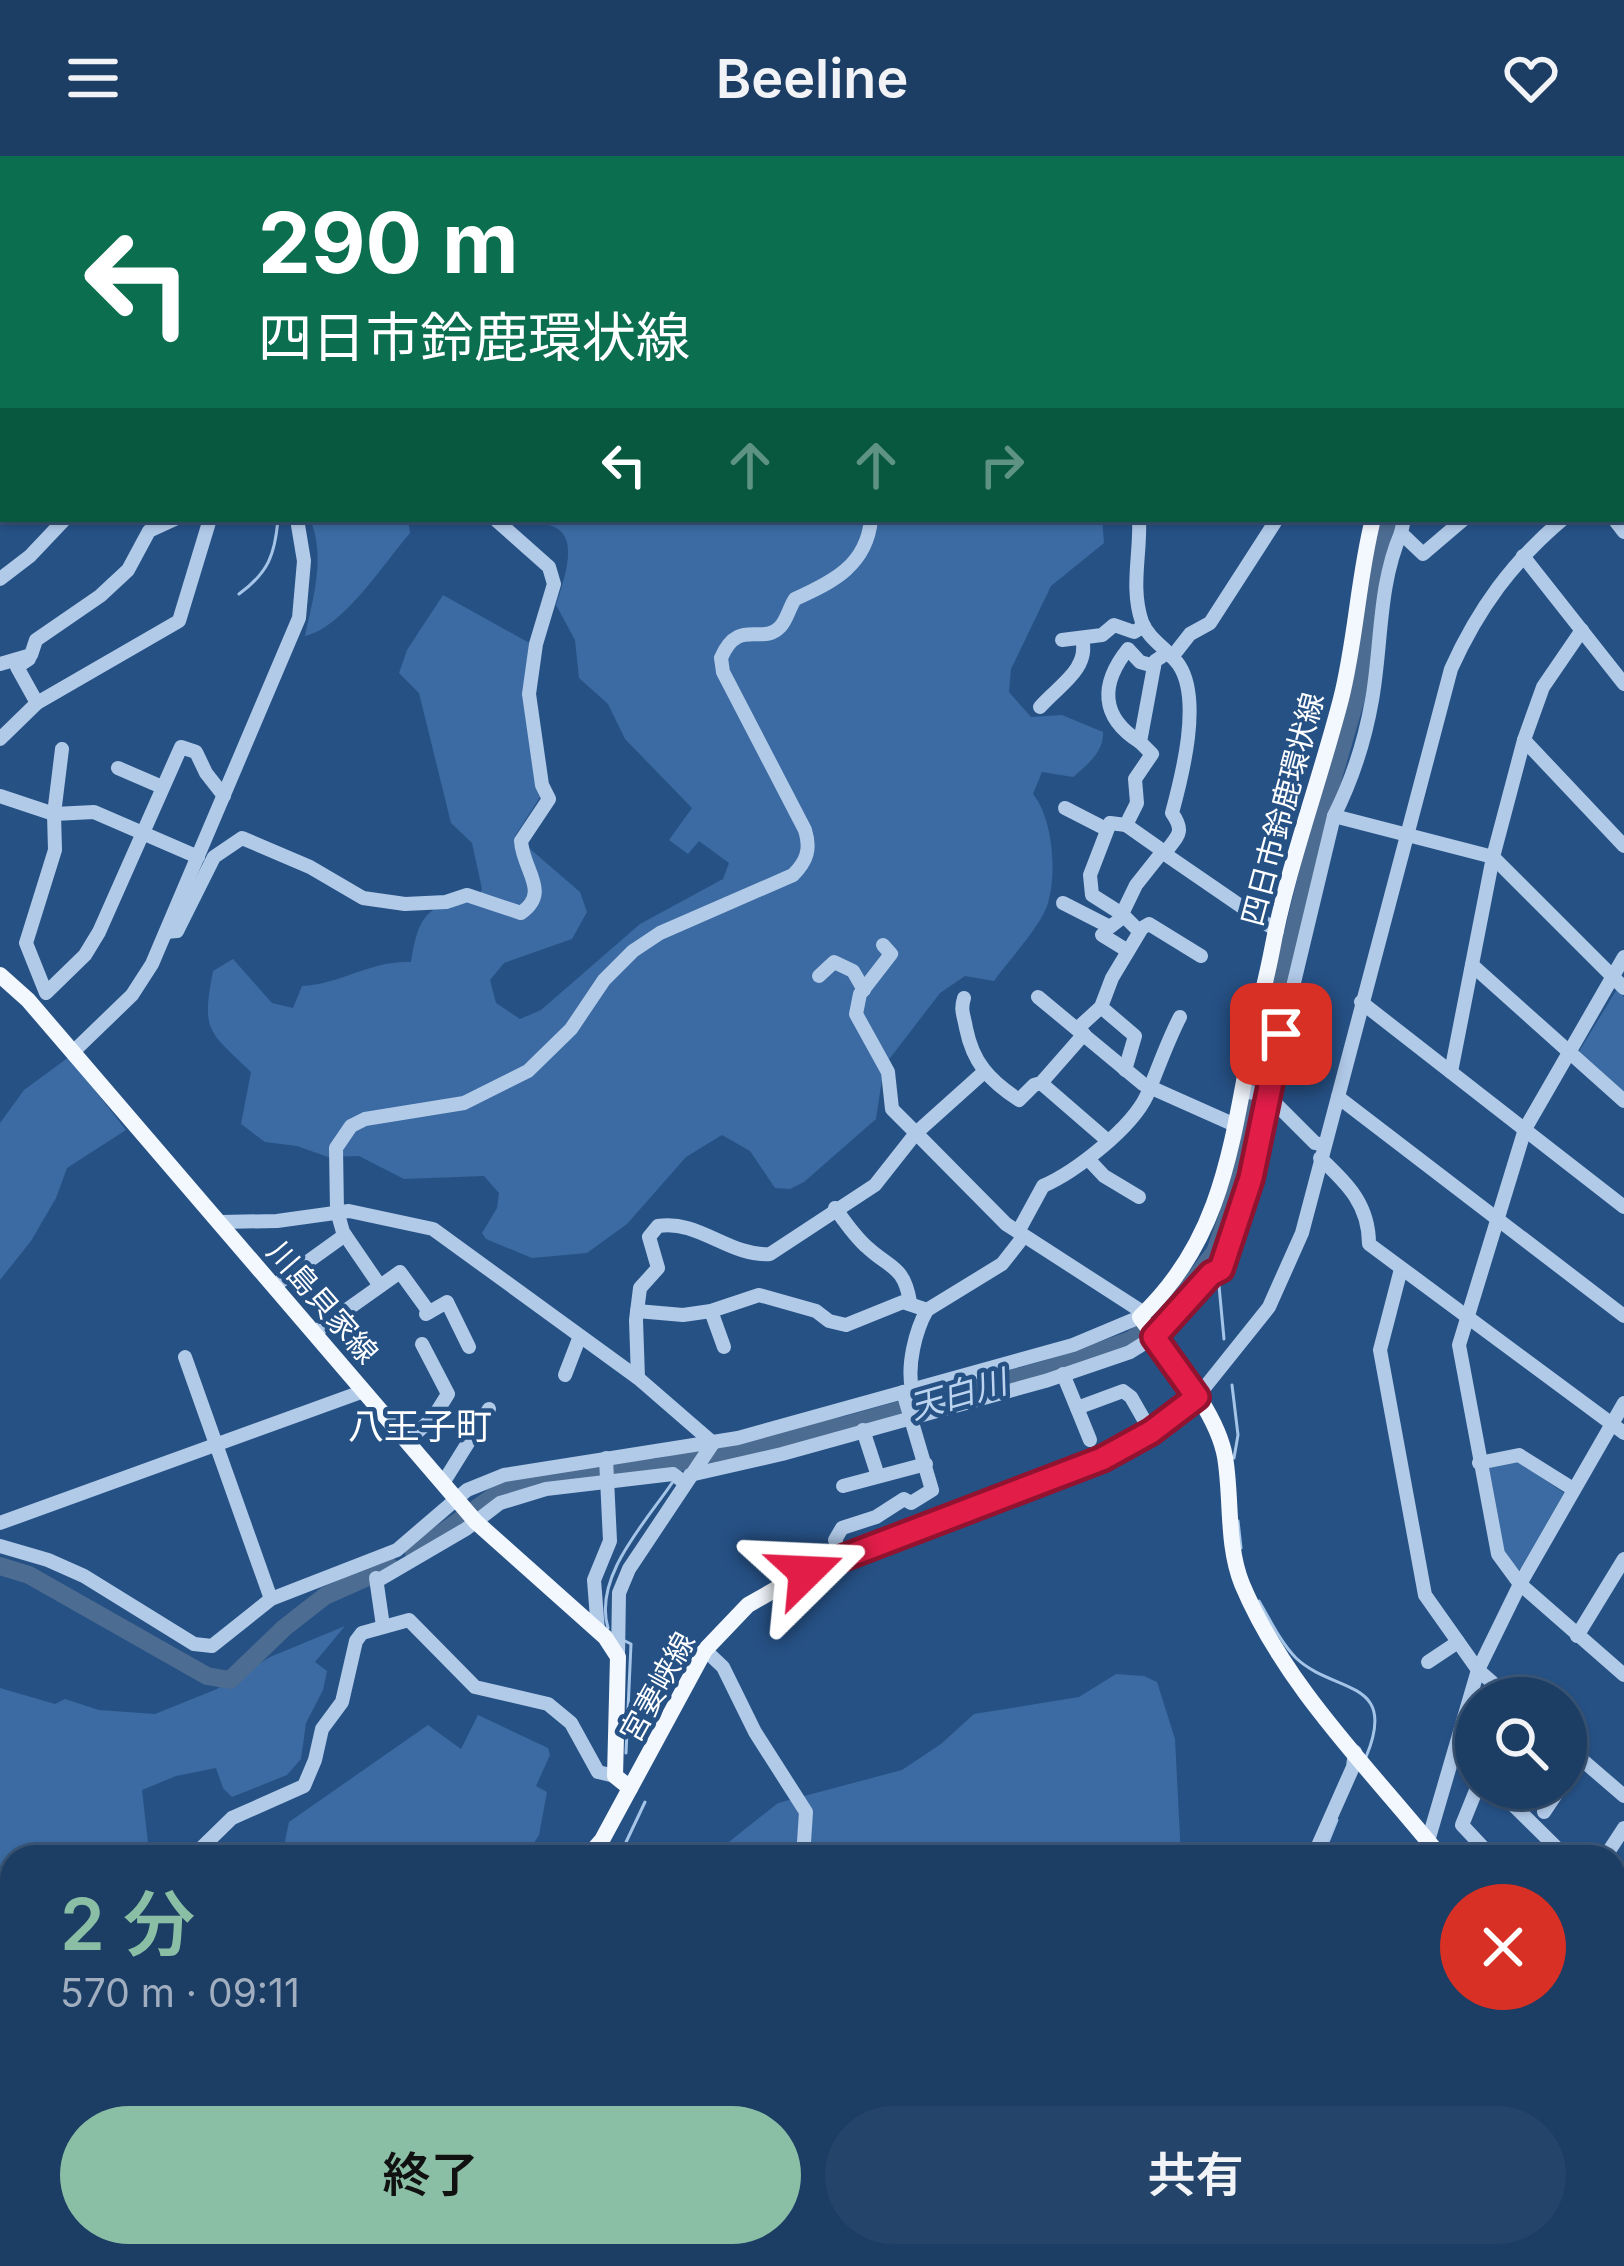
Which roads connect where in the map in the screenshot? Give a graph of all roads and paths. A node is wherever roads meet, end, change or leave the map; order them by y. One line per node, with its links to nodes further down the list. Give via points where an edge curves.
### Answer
1 (62, 522): 14 (street)
2 (168, 522): 19 (street, via 149,531 128,570 37,640)
3 (206, 522): 24 (street, via 181,618)
4 (298, 522): 33 (street, via 299,617)
5 (498, 522): 49 (street, via 550,567 554,584 530,694 549,799 521,841 533,903 520,914 467,895 374,901 242,838 214,857 177,931)
6 (871, 522): 88 (street, via 860,558 816,593 795,599 779,629 736,636 722,658 805,830 802,866 633,951 528,1072 464,1103 351,1126 336,1148)
7 (1139, 522): 15 (street, via 1135,568)
8 (1275, 522): 20 (street, via 1210,623)
9 (1371, 522): 48 (main road, 四日市鈴鹿環状線, via 1347,675)
10 (1460, 522): 12 (street, via 1423,554)
11 (1560, 522): 13 (street)
12 (1402, 526): 36 (street, via 1388,564 1373,699)
13 (1523, 556): 16 (street); 40 (street, via 1477,614 1451,669)
14 (0, 579)
15 (1144, 626): 17 (street, via 1134,632 1114,625); 20 (street)
16 (1582, 630): 23 (street); 27 (street, via 1543,687)
17 (1082, 639): 18 (street); 25 (street, via 1079,668)
18 (1062, 640)
19 (31, 655): 21 (street); 24 (street, via 17,667)
20 (1170, 655): 22 (street); 42 (street, via 1183,673 1189,722 1172,813 1180,828)
21 (0, 664)
22 (1154, 666): 28 (street); 28 (street, via 1128,649 1110,683 1112,717)
23 (1624, 683)
24 (37, 703): 26 (street)
25 (1040, 707)
26 (0, 739)
27 (1524, 740): 41 (street); 43 (street)
28 (1141, 742): 37 (street, via 1151,756 1135,779 1137,803)
29 (62, 749): 35 (street)
30 (118, 768): 31 (street)
31 (162, 787): 33 (street, via 181,747 196,752); 39 (street)
32 (0, 796): 35 (street)
33 (224, 796): 44 (street)
34 (1065, 808): 38 (street)
35 (54, 814): 39 (street, via 94,812); 39 (street, via 55,850 26,944 46,993 92,945)
36 (1334, 816): 40 (street); 76 (street)
37 (1126, 825): 38 (street, via 1111,821); 42 (street)
38 (1106, 829): 46 (street, via 1090,892)
39 (143, 832): 44 (street)
40 (1405, 833): 43 (street); 64 (street)
41 (1624, 847)
42 (1163, 853): 46 (street); 48 (street)
43 (1493, 856): 55 (street); 59 (street)
44 (198, 857): 49 (street)
45 (1063, 903): 46 (street, via 1110,927)
46 (1123, 916): 47 (street)
47 (1139, 931): 52 (street); 53 (street, via 1149,924)
48 (1277, 931): 75 (main road, 四日市鈴鹿環状線)
49 (166, 932): 68 (street, via 132,995)
50 (1102, 935): 52 (street)
51 (883, 945): 61 (street, via 891,954)
52 (1128, 951): 60 (street)
53 (1201, 956)
54 (1624, 957): 59 (street)
55 (1472, 964): 69 (street); 72 (street)
56 (1091, 974): 60 (street)
57 (0, 975): 68 (main road, 川島貝家線)
58 (820, 976): 61 (street, via 834,962 853,971)
59 (1618, 982): 69 (street)
60 (1110, 983): 65 (street)
61 (864, 990): 81 (street, via 856,1014 888,1072 892,1109)
62 (1038, 997): 67 (street)
63 (964, 998): 71 (street, via 967,1045)
64 (1361, 1002): 72 (street); 77 (street)
65 (1101, 1007): 67 (street); 70 (street, via 1135,1036)
66 (1180, 1017): 74 (street)
67 (1081, 1031): 70 (street); 73 (street)
68 (73, 1052): 90 (main road, 川島貝家線)
69 (1570, 1052): 78 (street); 80 (street)
70 (1125, 1070): 74 (street)
71 (984, 1072): 73 (street, via 1018,1100); 81 (street)
72 (1451, 1072): 80 (street)
73 (1041, 1083): 82 (street)
74 (1148, 1087): 79 (street); 82 (street)
75 (1243, 1091): 76 (street); 79 (main road, 四日市鈴鹿環状線)
76 (1267, 1095): 83 (street); 106 (street, via 1251,1178 1216,1271)
77 (1338, 1097): 83 (street); 89 (street)
78 (1624, 1101)
79 (1235, 1125): 100 (main road, 四日市鈴鹿環状線, via 1201,1238)
80 (1526, 1129): 86 (street); 89 (street)
81 (916, 1133): 87 (street, via 875,1185); 91 (street)
82 (1108, 1141): 84 (street)
83 (1322, 1151): 93 (street, via 1356,1194 1370,1244); 116 (street, via 1302,1233 1269,1306)
84 (1088, 1159): 85 (street); 91 (street, via 1043,1186)
85 (1138, 1197)
86 (1624, 1207)
87 (836, 1208): 96 (street, via 868,1249 895,1265); 98 (street, via 765,1255 676,1224 658,1226 649,1237 658,1268 642,1284)
88 (337, 1211): 90 (street); 92 (street); 103 (street, via 433,1229)
89 (1497, 1220): 101 (street); 102 (street)
90 (220, 1222): 94 (main road, 川島貝家線)
91 (1021, 1234): 97 (street, via 1001,1264); 100 (street)
92 (345, 1235): 94 (street); 95 (street)
93 (1402, 1269): 101 (street); 150 (street, via 1380,1350 1425,1595)
94 (274, 1286): 104 (main road, 川島貝家線)
95 (380, 1286): 104 (street); 108 (street, via 400,1272 425,1314 447,1302)
96 (910, 1302): 97 (street); 99 (street, via 846,1325 759,1295)
97 (927, 1310): 115 (street)
98 (638, 1311): 99 (street); 113 (street)
99 (711, 1311): 109 (street)
100 (1142, 1315): 106 (main road); 115 (street, via 1073,1345)
101 (1466, 1316): 121 (street); 129 (street, via 1459,1358)
102 (1624, 1316)
103 (574, 1332): 105 (street); 112 (street); 113 (street)
104 (314, 1333): 114 (main road, 川島貝家線)
105 (546, 1333)
106 (1154, 1336): 111 (street); 116 (main road)
107 (422, 1344): 125 (street, via 448,1394)
108 (469, 1347)
109 (724, 1347)
110 (185, 1357): 127 (street)
111 (1064, 1374): 119 (street); 120 (street)
112 (565, 1375)
113 (638, 1378): 126 (street)
114 (364, 1391): 125 (main road, 川島貝家線); 127 (street)
115 (906, 1392): 120 (street); 126 (street)
116 (1197, 1397): 123 (main road, 宮妻峡線); 159 (main road, via 1225,1458 1244,1587 1295,1677)
117 (1624, 1403): 121 (street)
118 (489, 1408): 134 (street)
119 (1077, 1408): 123 (street, via 1123,1391); 124 (street)
120 (911, 1416): 122 (street); 130 (street)
121 (1618, 1429): 136 (street)
122 (863, 1430): 131 (street); 132 (street)
123 (1151, 1432): 141 (main road, 宮妻峡線, via 1071,1472)
124 (1090, 1440)
125 (407, 1441): 134 (main road, 川島貝家線)
126 (712, 1443): 128 (street); 132 (street)
127 (216, 1444): 139 (street); 146 (street)
128 (606, 1459): 133 (street); 137 (street, via 504,1475)
129 (1479, 1463): 136 (street, via 1519,1455); 145 (street, via 1493,1538)
130 (926, 1464): 131 (street); 141 (street, via 932,1490 842,1528)
131 (878, 1477): 135 (street)
132 (682, 1478): 133 (street); 152 (street, via 619,1593)
133 (607, 1482): 138 (street, via 530,1492); 148 (street, via 610,1541 595,1580)
134 (443, 1483): 137 (main road, 川島貝家線)
135 (843, 1486)
136 (1574, 1489): 145 (street)
137 (455, 1498): 138 (main road, 川島貝家線); 143 (street, via 404,1545)
138 (476, 1522): 144 (street); 148 (main road, 川島貝家線)
139 (0, 1523)
140 (0, 1546): 146 (street, via 84,1576 200,1646 222,1642)
141 (842, 1558): 151 (main road, 宮妻峡線, via 748,1605)
142 (1624, 1559): 149 (street)
143 (370, 1560): 144 (street); 146 (street)
144 (377, 1581): 147 (street)
145 (1520, 1584): 149 (street); 154 (street)
146 (271, 1599)
147 (383, 1626): 161 (street, via 409,1620 475,1687 548,1704 572,1723 598,1772); 171 (street, via 356,1641 340,1706 322,1729 304,1786 232,1818)
148 (598, 1631): 152 (main road, 川島貝家線)
149 (1577, 1636): 155 (street)
150 (1458, 1642): 153 (street); 154 (street)
151 (705, 1650): 162 (main road, 宮妻峡線); 173 (street, via 723,1667 806,1812)
152 (618, 1657): 161 (main road)
153 (1428, 1662)
154 (1478, 1670): 156 (street); 157 (street)
155 (1624, 1675)
156 (1476, 1677)
157 (1486, 1677)
158 (1455, 1752): 164 (street)
159 (1357, 1755): 170 (main road); 174 (street)
160 (1587, 1764): 163 (street)
161 (615, 1776): 162 (main road)
162 (630, 1788): 172 (main road, 宮妻峡線)
163 (1624, 1796)
164 (1440, 1802): 169 (street); 170 (street)
165 (1468, 1809): 169 (street)
166 (1517, 1809): 177 (street)
167 (1546, 1809): 168 (street)
168 (1544, 1812)
169 (1462, 1823): 176 (street)
170 (1428, 1841): 175 (main road)
171 (204, 1845)
172 (598, 1845)
173 (804, 1845)
174 (1318, 1845)
175 (1431, 1845)
176 (1481, 1845)
177 (1554, 1845)

